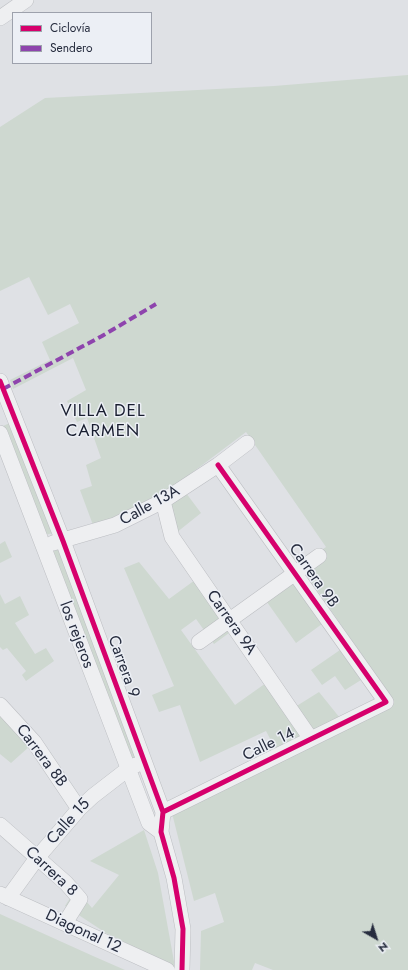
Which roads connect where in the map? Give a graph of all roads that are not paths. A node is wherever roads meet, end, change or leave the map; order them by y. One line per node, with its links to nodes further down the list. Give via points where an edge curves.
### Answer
1 (26, 0): 2 (street)
2 (0, 18)
3 (0, 381): 4 (street, Carrera 9)
4 (6, 417): 9 (street, Carrera 9)
5 (0, 433): 10 (street, los rejeros)
6 (247, 443): 7 (street, Calle 13A)
7 (218, 465): 8 (street, Calle 13A); 12 (street, Carrera 9B)
8 (163, 501): 9 (street, Calle 13A, via 115,525); 13 (street, Carrera 9A, via 172,537)
9 (63, 541): 10 (street, Calle 13A); 18 (street, Carrera 9)
10 (42, 546): 19 (street, los rejeros)
11 (319, 556): 12 (street)
12 (295, 574): 13 (street); 15 (street, Carrera 9B)
13 (229, 620): 14 (street); 17 (street, Carrera 9A)
14 (199, 642)
15 (386, 702): 17 (street, Calle 14)
16 (0, 705): 20 (street, Carrera 8B, via 34,742)
17 (311, 739): 21 (street, Calle 14)
18 (145, 762): 19 (street, Calle 15); 21 (street, Carrera 9)
19 (128, 769): 20 (street, Calle 15); 23 (street, los rejeros, via 149,823)
20 (79, 809): 24 (street, Calle 15)
21 (163, 812): 23 (street, Carrera 9)
22 (0, 825): 24 (street, Carrera 8)
23 (161, 832): 28 (street, Carrera 9, via 174,878 183,929)
24 (37, 858): 25 (street, Calle 15); 26 (street, Carrera 8, via 80,899)
25 (4, 896): 26 (street, Diagonal 12)
26 (65, 923): 27 (street, Diagonal 12)
27 (167, 970)
28 (182, 970)

